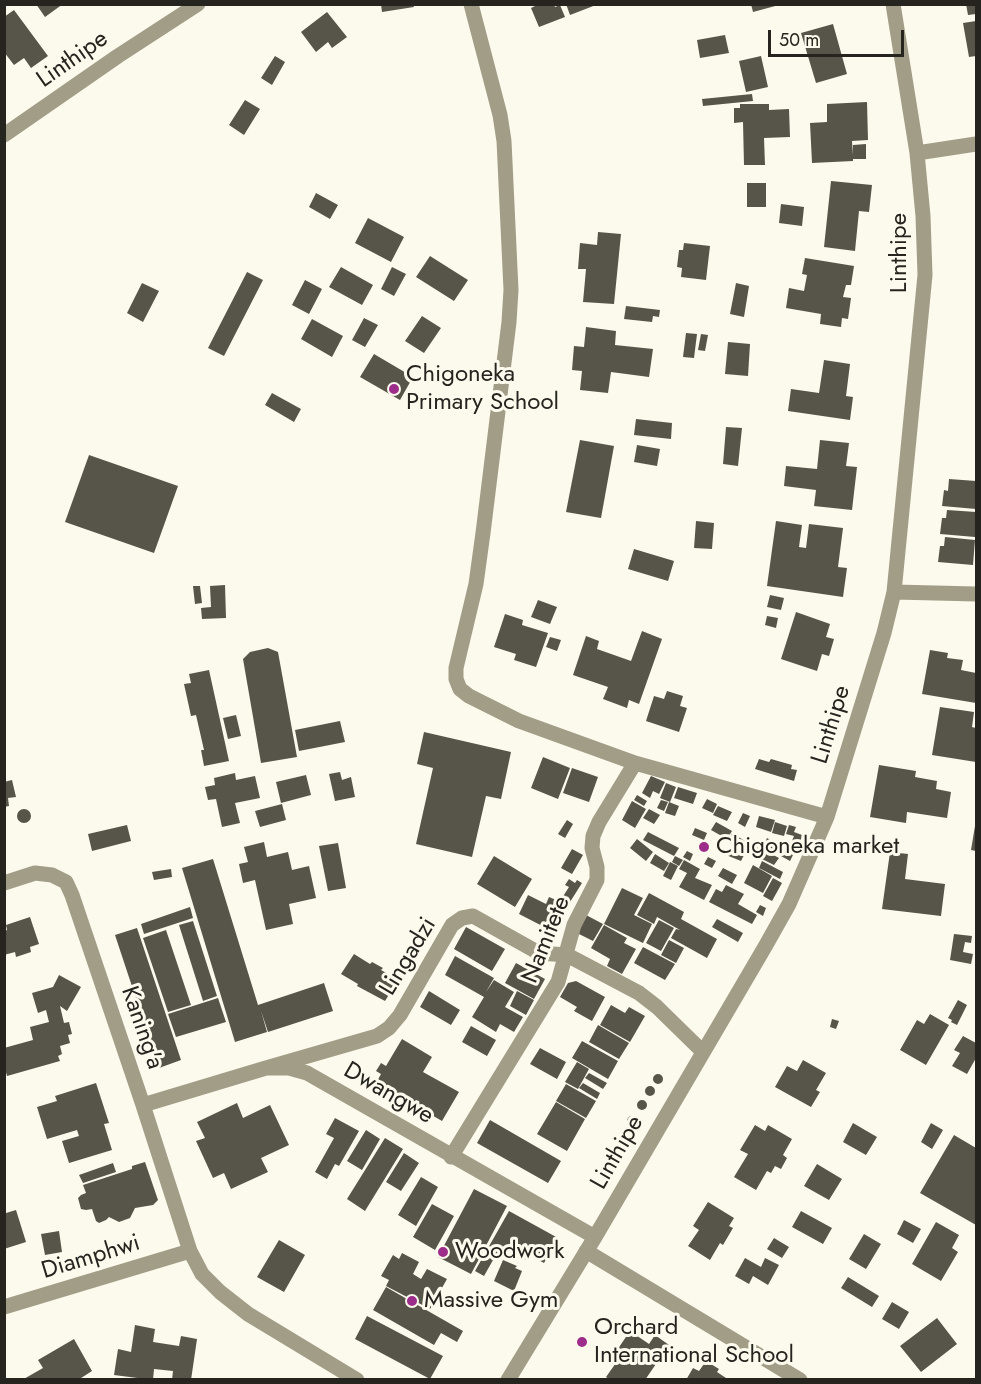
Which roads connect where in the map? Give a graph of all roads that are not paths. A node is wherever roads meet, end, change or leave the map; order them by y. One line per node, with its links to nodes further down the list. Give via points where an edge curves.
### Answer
1 (198, 4): 4 (street, Linthipe)
2 (471, 4): 9 (street, via 504,141 511,290 476,584 456,679 469,696 519,721)
3 (893, 4): 6 (street, Linthipe)
4 (4, 135)
5 (976, 144): 6 (street)
6 (917, 153): 7 (street, Linthipe, via 925,275)
7 (894, 592): 8 (street); 10 (street, Linthipe)
8 (976, 594)
9 (635, 763): 10 (street); 12 (street, Namitete, via 593,836 597,880 574,925)
10 (826, 817): 13 (street, Linthipe, via 789,904)
11 (4, 883): 15 (street, Kaning'a, via 35,873 66,882)
12 (567, 955): 13 (street, Lingadzi, via 639,993); 14 (street, Lingadzi, via 539,952 473,916 462,918 452,926 389,1028 377,1036); 16 (street, Namitete, via 558,982)
13 (703, 1052): 17 (street, Linthipe)
14 (266, 1068): 15 (street, Dwangwe); 16 (street, Dwangwe, via 308,1073)
15 (143, 1105): 18 (street, Kaning'a)
16 (451, 1157): 17 (street, Dwangwe)
17 (595, 1237): 19 (street, Linthipe)
18 (190, 1251): 20 (street, Diamphwi); 21 (street, via 202,1274 248,1314)
19 (586, 1251): 22 (street, Linthipe); 23 (street)
20 (4, 1307)
21 (357, 1380)
22 (508, 1380)
23 (800, 1380)

